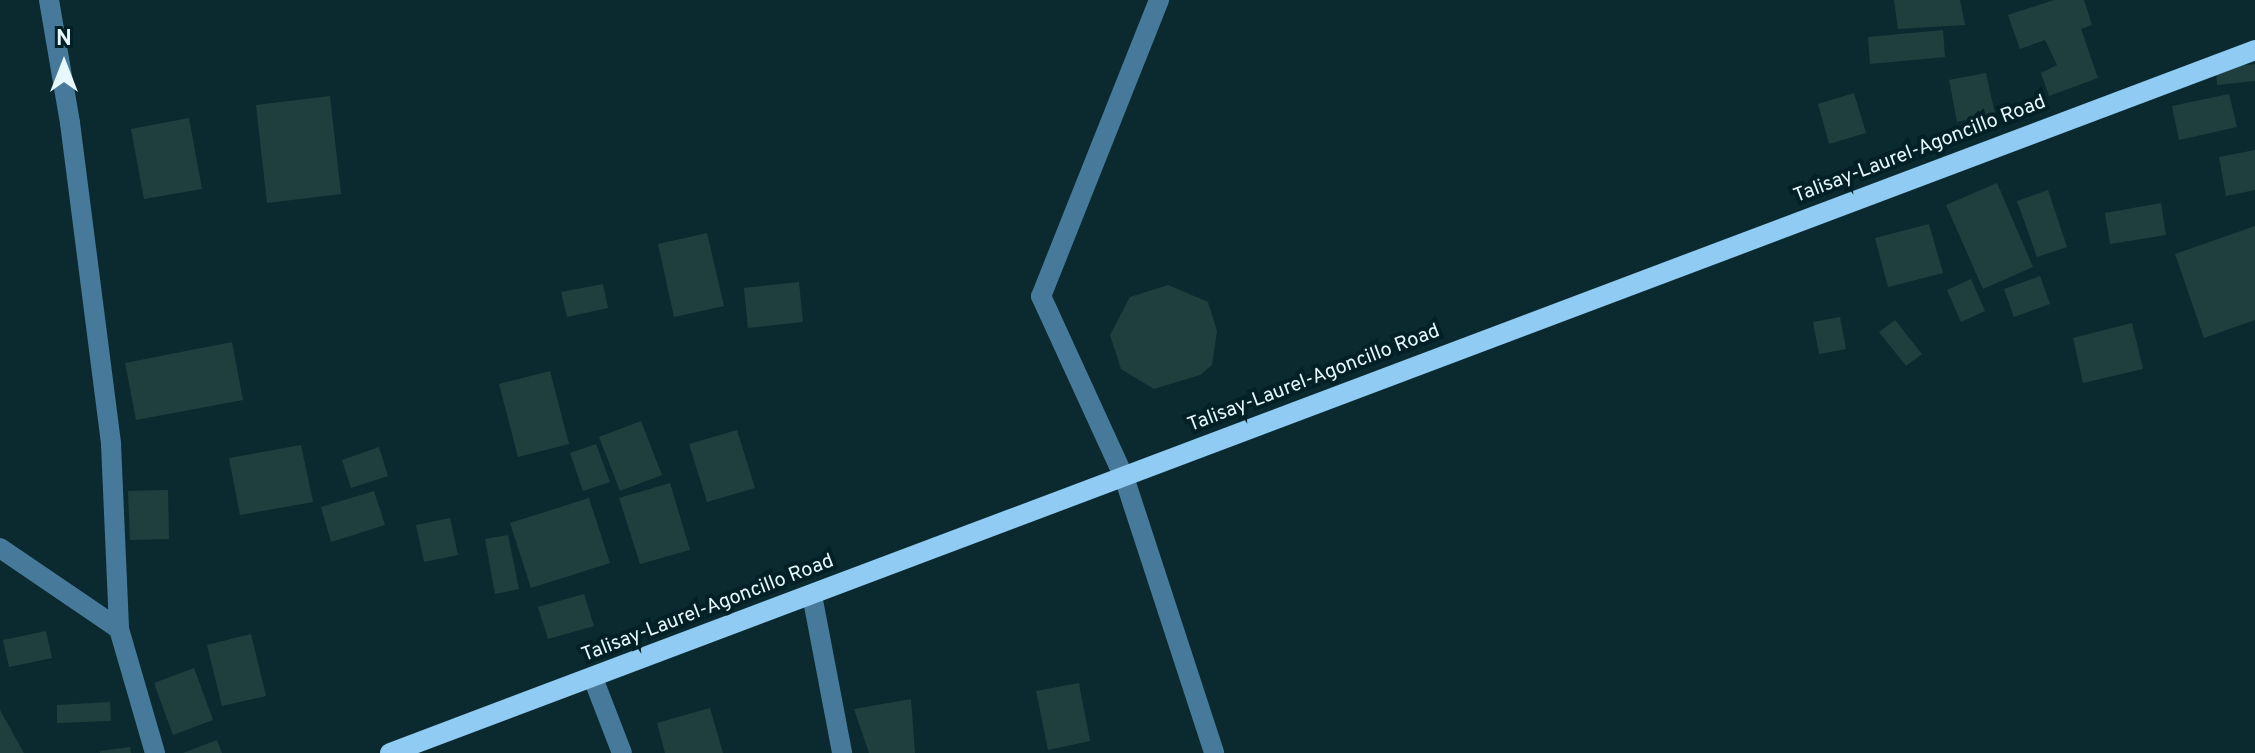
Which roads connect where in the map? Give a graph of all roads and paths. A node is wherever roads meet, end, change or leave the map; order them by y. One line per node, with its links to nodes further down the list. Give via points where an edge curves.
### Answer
1 (49, 0): 7 (street, via 111,444)
2 (1159, 0): 4 (street, via 1041,296)
3 (2255, 50): 4 (main road, Talisay-Laurel-Agoncillo Road)
4 (1124, 477): 6 (main road, Talisay-Laurel-Agoncillo Road); 13 (street)
5 (0, 548): 7 (street)
6 (812, 595): 8 (main road, Talisay-Laurel-Agoncillo Road); 12 (street)
7 (119, 629): 9 (street)
8 (593, 678): 10 (main road, Talisay-Laurel-Agoncillo Road); 11 (street)
9 (155, 753)
10 (390, 753)
11 (622, 753)
12 (842, 753)
13 (1214, 753)

